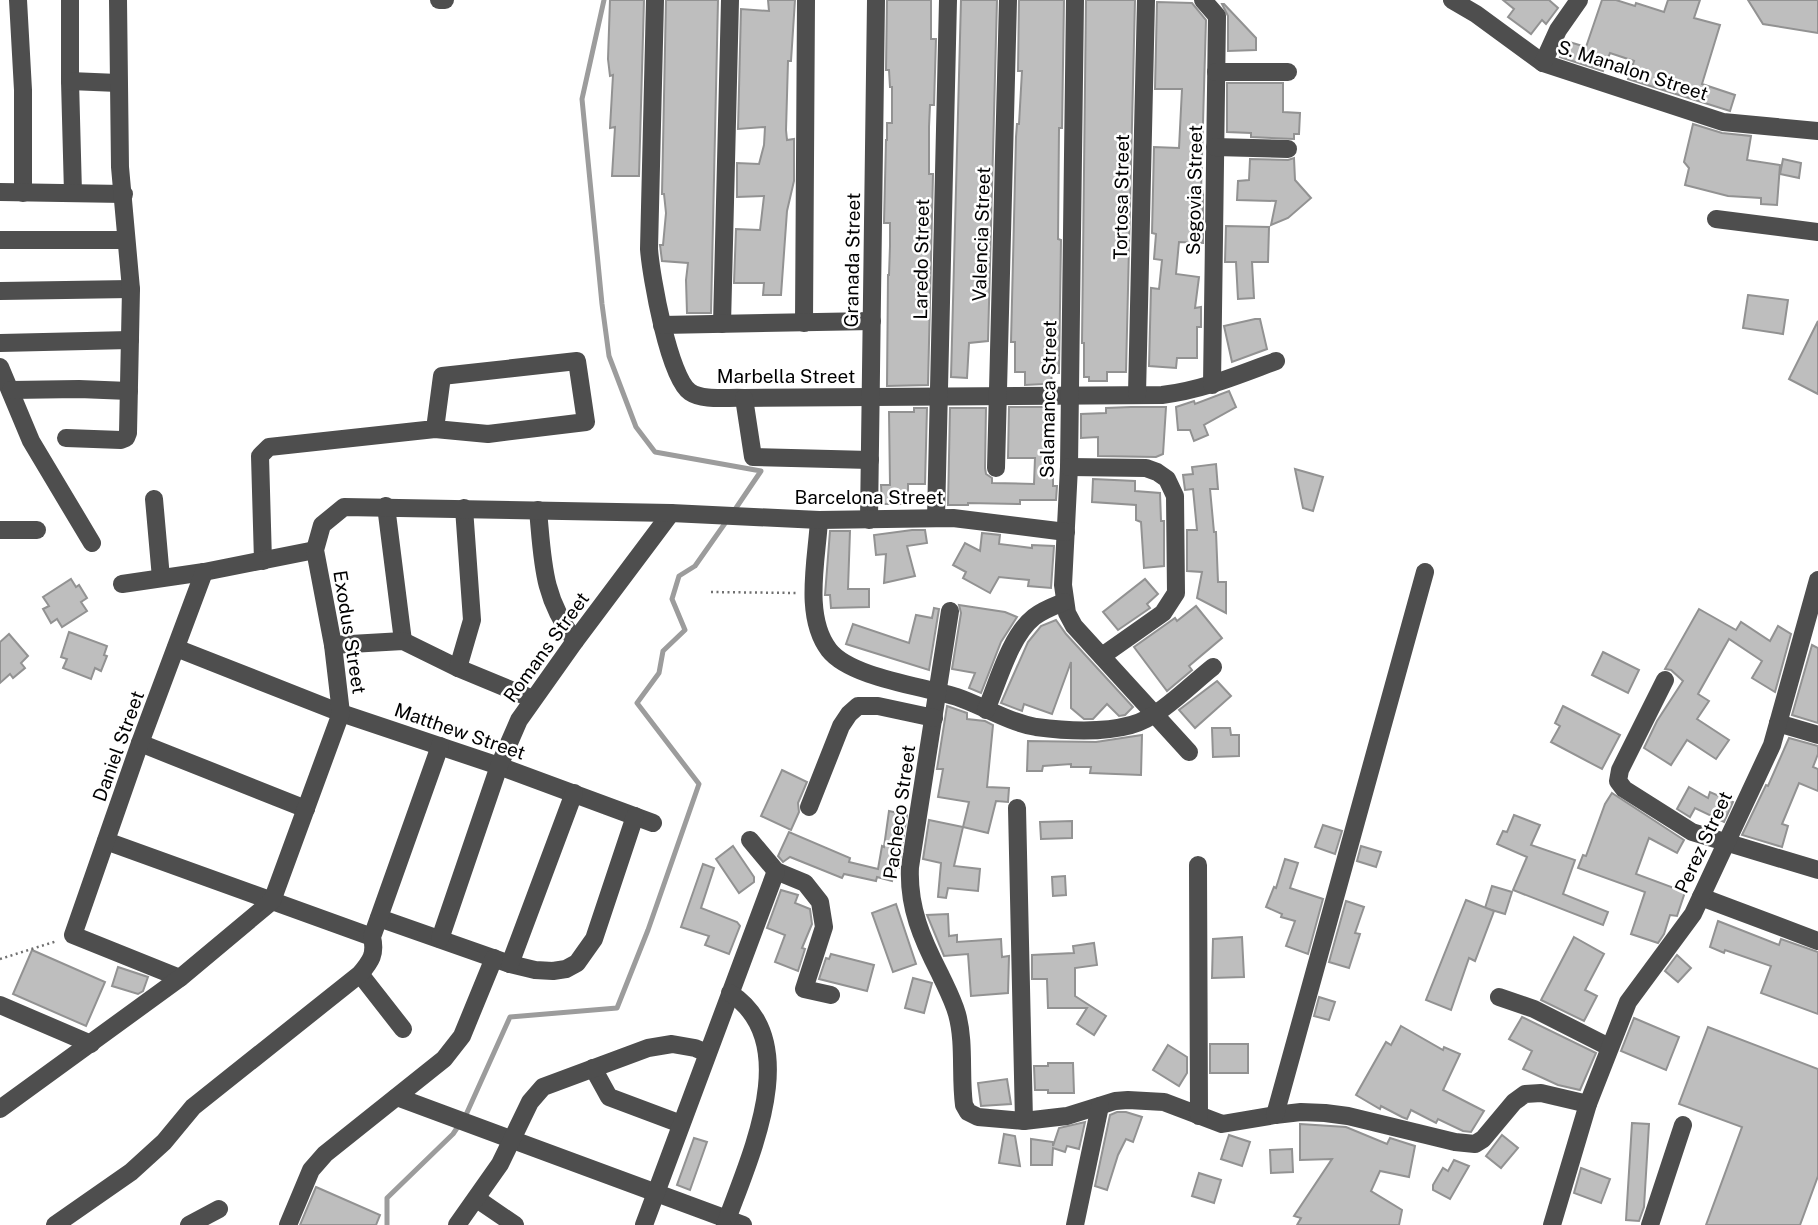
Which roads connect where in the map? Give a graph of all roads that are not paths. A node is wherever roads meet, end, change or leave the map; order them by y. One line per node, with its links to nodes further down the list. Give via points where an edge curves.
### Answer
1 (18, 0): 24 (street)
2 (70, 0): 18 (street)
3 (118, 0): 19 (street)
4 (654, 0): 36 (street, Marbella Street, via 649,249)
5 (730, 0): 35 (street)
6 (806, 0): 34 (street)
7 (876, 0): 33 (street, Granada Street)
8 (948, 0): 47 (street, Laredo Street)
9 (1009, 0): 46 (street, Valencia Street)
10 (1075, 0): 45 (street, Salamanca Street)
11 (1146, 0): 44 (street, Tortosa Street)
12 (1203, 0): 16 (street, Segovia Street, via 1217,16)
13 (1452, 0): 15 (street, S. Manalon Street)
14 (1579, 0): 15 (street)
15 (1543, 63): 20 (street, S. Manalon Street, via 1723,122)
16 (1216, 72): 17 (street); 21 (street, Segovia Street)
17 (1288, 72)
18 (70, 81): 19 (street); 25 (street)
19 (118, 83): 26 (street)
20 (1818, 131)
21 (1215, 147): 22 (street); 41 (street, Segovia Street)
22 (1288, 149)
23 (0, 192): 24 (street)
24 (23, 193): 25 (street)
25 (74, 193): 26 (street)
26 (124, 194): 30 (street)
27 (1716, 219): 28 (street)
28 (1818, 232)
29 (0, 240): 30 (street)
30 (126, 240): 31 (street)
31 (131, 289): 32 (street); 37 (street)
32 (0, 291)
33 (872, 321): 34 (street); 49 (street, Granada Street)
34 (804, 323): 35 (street)
35 (722, 324): 36 (street)
36 (662, 326): 48 (street, Marbella Street, via 682,383 690,392)
37 (130, 340): 38 (street); 43 (street)
38 (0, 343)
39 (1276, 361): 41 (street, Marbella Street)
40 (0, 368): 42 (street)
41 (1212, 386): 44 (street, Marbella Street, via 1190,392)
42 (11, 390): 43 (street); 66 (street, via 37,453)
43 (129, 391): 51 (street, via 125,438)
44 (1137, 394): 45 (street, Marbella Street)
45 (1070, 395): 46 (street, Marbella Street); 53 (street, Salamanca Street)
46 (997, 396): 47 (street, Marbella Street); 54 (street, Valencia Street)
47 (939, 397): 49 (street, Marbella Street); 60 (street, Laredo Street)
48 (744, 398): 49 (street, Marbella Street); 52 (street, via 753,457)
49 (871, 398): 52 (street, Granada Street)
50 (435, 429): 50 (street, via 442,376 577,361 586,422 488,434); 68 (street, via 263,450)
51 (66, 438)
52 (870, 460): 62 (street, Granada Street)
53 (1069, 467): 65 (street, Salamanca Street); 81 (street, via 1146,468 1167,479 1175,496 1176,593 1163,613)
54 (996, 468)
55 (154, 499): 71 (street)
56 (386, 506): 57 (street, Exodus Street); 67 (street, Exodus Street, via 344,507 322,525); 76 (street)
57 (464, 508): 58 (street, Exodus Street); 83 (street, via 472,620)
58 (538, 510): 59 (street, Exodus Street); 77 (street, via 550,597 559,620)
59 (671, 513): 61 (street, Barcelona Street); 77 (street, Romans Street)
60 (936, 518): 62 (street, Barcelona Street); 65 (street, Barcelona Street)
61 (819, 520): 62 (street, Barcelona Street); 85 (street, via 816,617 829,650 860,671)
62 (869, 520)
63 (0, 530): 64 (street)
64 (37, 530)
65 (1066, 532): 74 (street, Salamanca Street)
66 (92, 543)
67 (315, 550): 68 (street); 79 (street, Exodus Street)
68 (263, 561): 69 (street)
69 (204, 572): 71 (street); 80 (street, Daniel Street)
70 (1424, 572): 131 (street)
71 (161, 578): 73 (street)
72 (1818, 580): 78 (street, Perez Street)
73 (122, 584)
74 (1064, 602): 81 (street, Salamanca Street, via 1074,626); 87 (street, via 1035,616 1024,628)
75 (950, 611): 85 (street, Pacheco Street)
76 (403, 641): 79 (street); 83 (street)
77 (575, 641): 86 (street, Romans Street)
78 (1810, 643): 91 (street, Perez Street)
79 (333, 645): 88 (street, Exodus Street)
80 (176, 648): 88 (street, Matthew Street); 93 (street, Daniel Street)
81 (1102, 656): 89 (street, Salamanca Street)
82 (1213, 667): 89 (street)
83 (458, 668): 86 (street)
84 (1665, 680): 105 (street, via 1618,781 1692,832)
85 (938, 692): 87 (street); 90 (street, Pacheco Street)
86 (533, 699): 96 (street, Romans Street)
87 (986, 710): 89 (street, via 1032,726 1066,730 1130,726)
88 (341, 712): 94 (street, Matthew Street); 100 (street, Exodus Street)
89 (1156, 713): 95 (street, Salamanca Street)
90 (934, 718): 98 (street, via 858,706 841,726); 133 (street, Pacheco Street, via 910,867 912,908 956,1011 964,1105 978,1117)
91 (1778, 723): 92 (street); 105 (street, Perez Street, via 1772,746)
92 (1818, 735)
93 (140, 743): 100 (street); 104 (street, Daniel Street)
94 (440, 746): 96 (street, Matthew Street); 111 (street)
95 (1189, 752)
96 (499, 766): 97 (street, Matthew Street); 113 (street, Romans Street)
97 (574, 793): 101 (street, Matthew Street); 115 (street)
98 (809, 807)
99 (1017, 807): 133 (street)
100 (306, 809): 110 (street, Exodus Street)
101 (635, 816): 102 (street, Matthew Street); 115 (street, via 594,939 577,963 566,969 535,970)
102 (653, 823)
103 (750, 840): 108 (street)
104 (106, 841): 110 (street); 117 (street, Daniel Street, via 73,935)
105 (1727, 842): 107 (street); 109 (street, Perez Street)
106 (1198, 865): 132 (street)
107 (1818, 870)
108 (776, 871): 118 (street); 119 (street, via 805,883 820,902 824,927 804,989)
109 (1701, 897): 114 (street); 124 (street, Perez Street, via 1628,1002)
110 (272, 901): 112 (street); 117 (street, Exodus Street)
111 (379, 918): 112 (street); 113 (street)
112 (372, 937): 116 (street, via 373,956)
113 (440, 939): 115 (street)
114 (1818, 941)
115 (502, 961): 127 (street, via 462,1036 444,1059)
116 (360, 974): 122 (street); 140 (street, via 193,1107 131,1172)
117 (180, 978): 123 (street, Exodus Street)
118 (730, 993): 125 (street); 139 (street, via 744,1001 757,1024 767,1051 769,1080)
119 (831, 995)
120 (1499, 997): 124 (street, via 1534,1009)
121 (0, 1005): 123 (street)
122 (403, 1029)
123 (91, 1044): 130 (street, Exodus Street)
124 (1609, 1047): 128 (street, Perez Street)
125 (707, 1053): 126 (street, via 672,1044); 134 (street)
126 (593, 1068): 134 (street, via 609,1097); 136 (street, via 543,1087 530,1102)
127 (397, 1097): 136 (street); 143 (street, via 311,1170)
128 (1588, 1104): 131 (street, Pacheco Street, via 1525,1094 1475,1144 1348,1116); 148 (street, Perez Street)
129 (1100, 1106): 132 (street, Pacheco Street, via 1146,1100); 133 (street, Pacheco Street); 147 (street)
130 (0, 1109)
131 (1275, 1115): 132 (street, Pacheco Street, via 1222,1124)
132 (1199, 1116)
133 (1024, 1121)
134 (681, 1124): 137 (street)
135 (1683, 1125): 149 (street)
136 (514, 1140): 137 (street); 138 (street)
137 (656, 1193): 139 (street); 146 (street)
138 (477, 1199): 144 (street); 145 (street)
139 (732, 1223)
140 (55, 1225)
141 (189, 1225): 142 (street, via 219,1209)
142 (212, 1225)
143 (288, 1225)
144 (457, 1225)
145 (515, 1225)
146 (644, 1225)
147 (1075, 1225)
148 (1552, 1225)
149 (1650, 1225)

